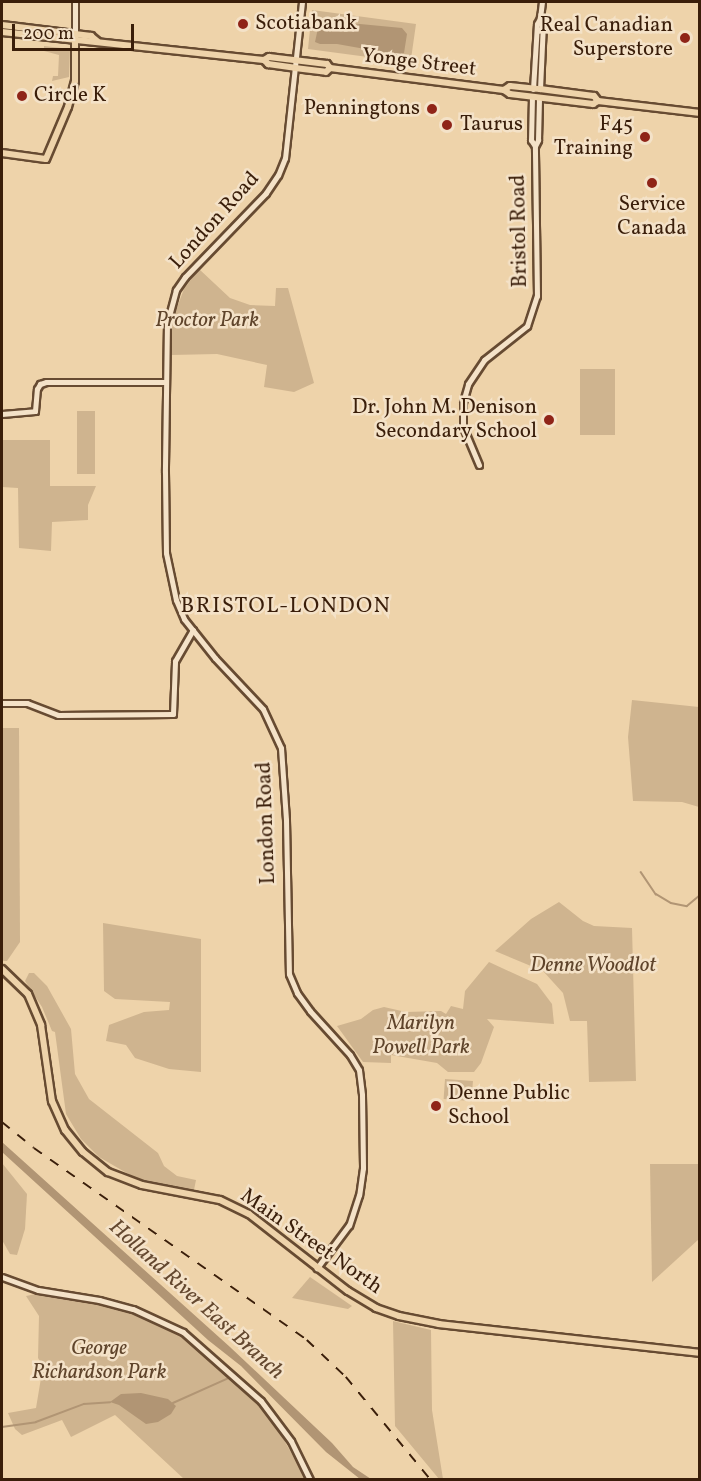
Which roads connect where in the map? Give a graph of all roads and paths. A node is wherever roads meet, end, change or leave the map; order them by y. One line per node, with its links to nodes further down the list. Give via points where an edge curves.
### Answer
1 (75, 2): 6 (street)
2 (302, 2): 10 (street, London Road)
3 (542, 2): 13 (street)
4 (2, 25): 6 (main road, Yonge Street)
5 (2, 32): 8 (main road, Yonge Street)
6 (75, 34): 7 (main road, Yonge Street); 8 (street)
7 (97, 41): 8 (main road, Yonge Street); 9 (main road, Yonge Street)
8 (75, 42): 18 (main road, via 75,81 46,159)
9 (264, 60): 10 (main road, Yonge Street); 11 (main road, Yonge Street)
10 (296, 60): 11 (street, London Road); 12 (main road, Yonge Street, via 327,64)
11 (295, 68): 12 (main road, Yonge Street, via 326,72); 19 (street, London Road, via 285,158 266,193 176,290 166,323)
12 (330, 69): 14 (main road, Yonge Street)
13 (536, 89): 14 (main road, Yonge Street, via 510,86); 16 (main road, Yonge Street, via 594,96)
14 (504, 90): 15 (main road, Yonge Street)
15 (536, 97): 16 (main road, Yonge Street, via 593,104); 21 (street, Bristol Road, via 535,308 527,326 484,360 468,384 462,427)
16 (598, 101): 17 (main road, Yonge Street)
17 (699, 113)
18 (2, 153)
19 (165, 382): 20 (street, via 46,382 37,389 35,411); 22 (street, London Road, via 166,553 176,600)
20 (2, 414)
21 (478, 465)
22 (193, 630): 23 (street, via 175,661 173,714 58,715 27,703); 25 (street, London Road, via 263,709 274,729 284,767 289,974 310,1011 359,1070 363,1168 360,1195 349,1225)
23 (2, 703)
24 (2, 969): 25 (main road, Main Street North, via 28,994 41,1024 52,1101 66,1130 83,1152 120,1178 220,1200 249,1214)
25 (318, 1268): 27 (main road, Main Street North, via 376,1308 416,1321)
26 (2, 1277): 28 (street, via 38,1290 133,1309 183,1332 266,1406 291,1441)
27 (699, 1353)
28 (310, 1479)

